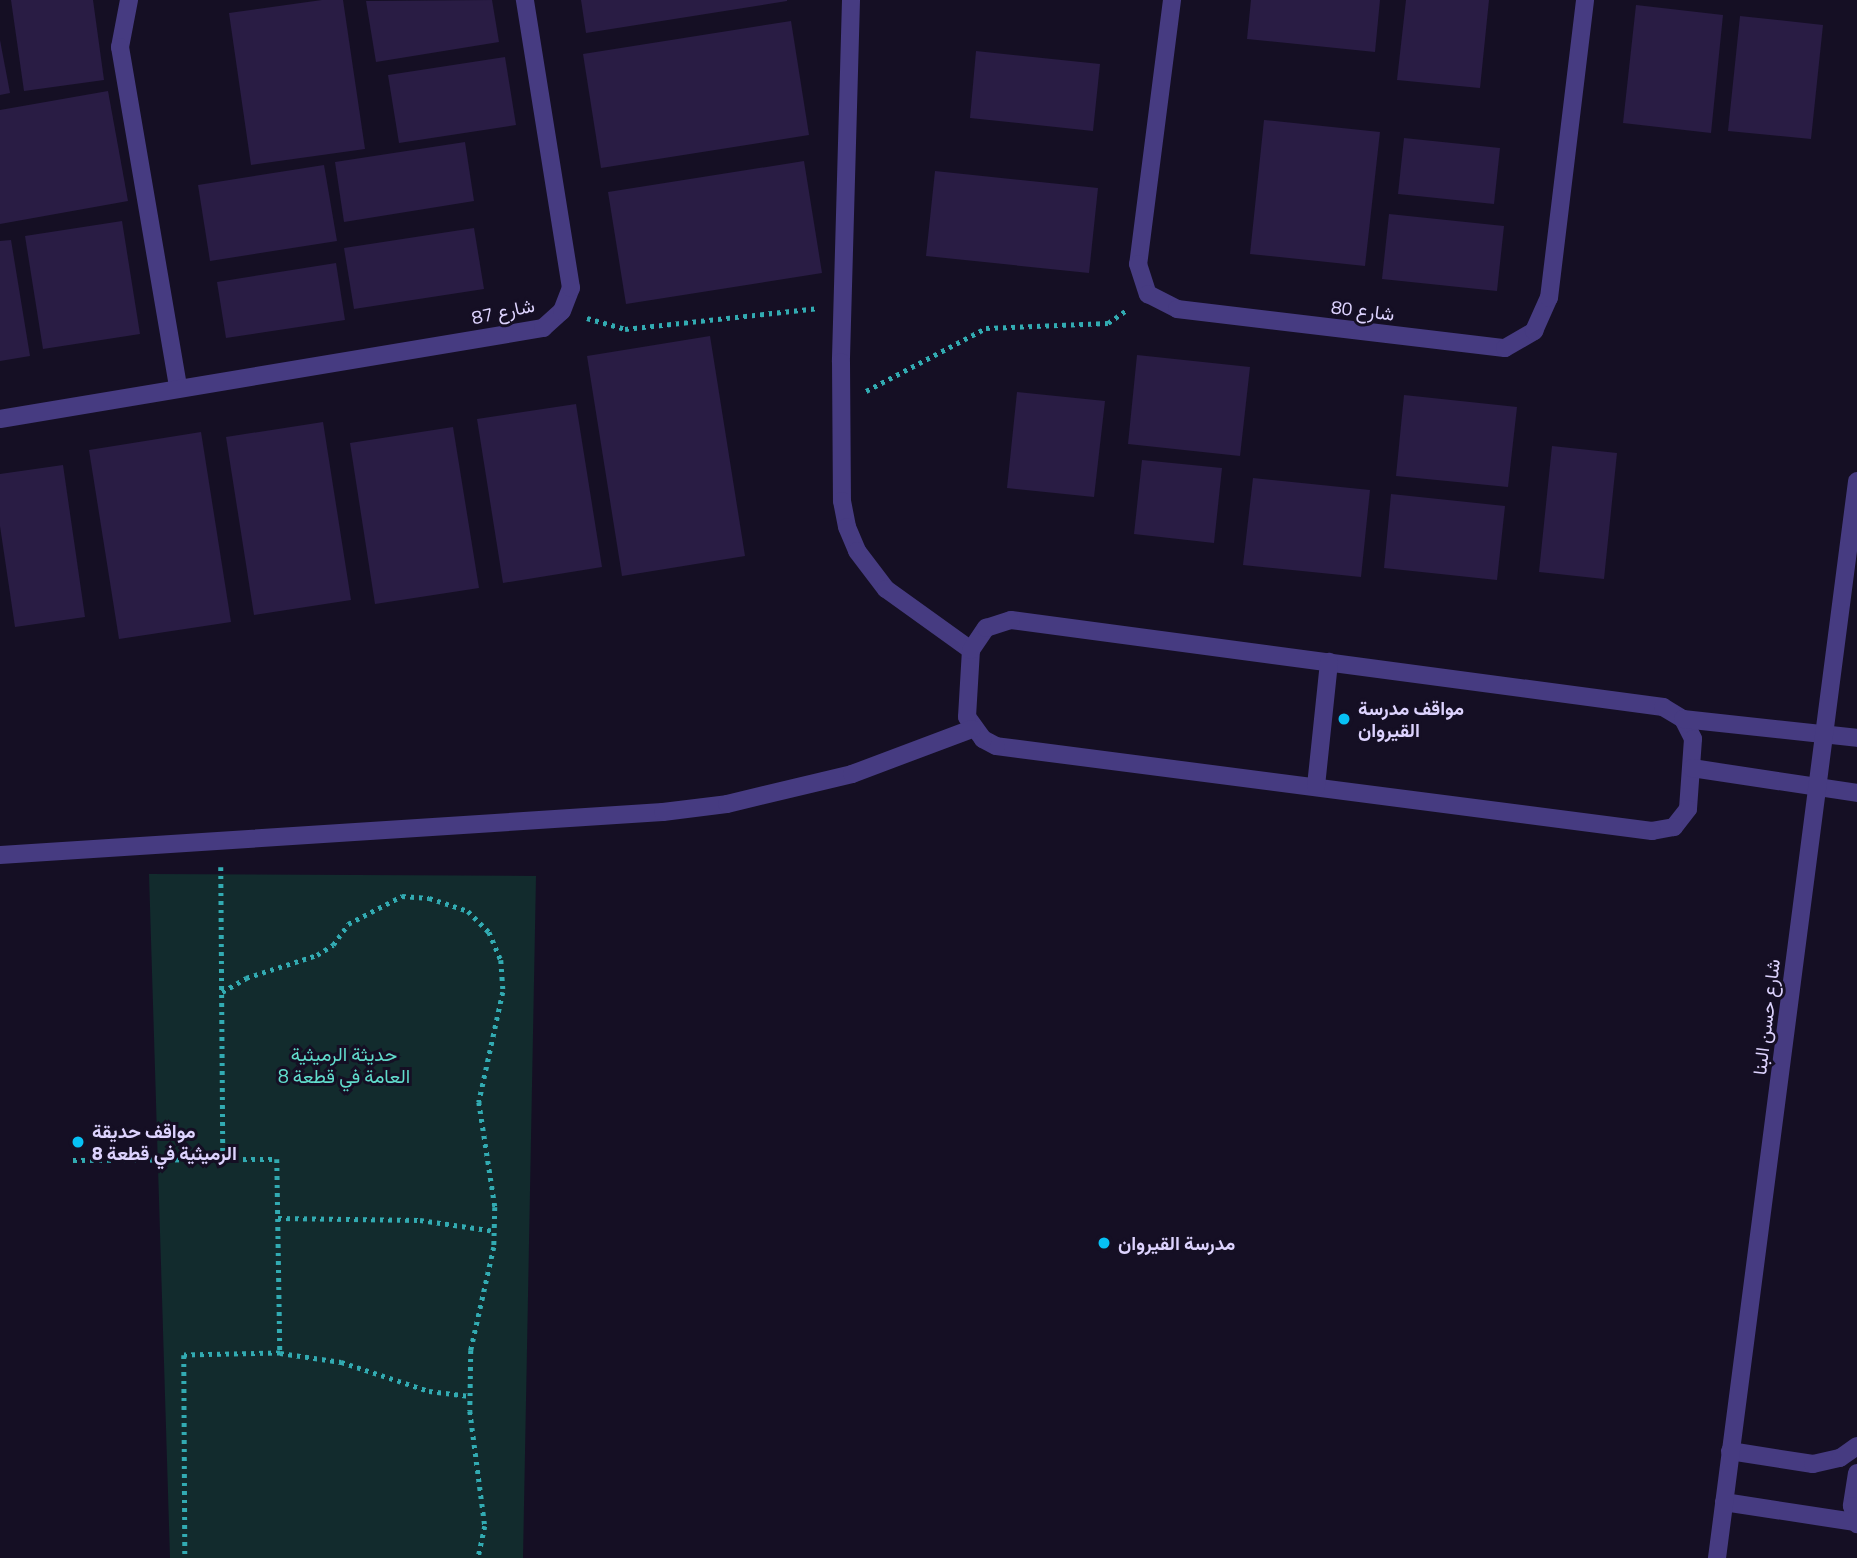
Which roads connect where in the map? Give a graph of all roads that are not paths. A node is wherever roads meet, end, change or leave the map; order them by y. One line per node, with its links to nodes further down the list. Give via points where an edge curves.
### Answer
1 (129, 0): 6 (street, via 120,47)
2 (525, 0): 6 (street, شارع 87, via 571,288 562,311 543,328)
3 (851, 0): 9 (street, via 842,305 842,501 857,551 886,589)
4 (1172, 0): 5 (street, شارع 80, via 1138,264 1148,294 1177,309 1505,348 1534,331 1549,298)
5 (1585, 0)
6 (178, 388): 7 (street, شارع 87)
7 (0, 419)
8 (1857, 481): 13 (street, شارع حسن البنا)
9 (971, 650): 10 (street, via 986,628 1011,620); 12 (street, via 964,703)
10 (1329, 662): 11 (street, via 1663,707); 17 (street)
11 (1683, 719): 13 (street); 15 (street, via 1693,739)
12 (972, 729): 17 (street, via 996,746); 19 (street, via 852,774 727,804 663,812)
13 (1826, 734): 14 (street); 16 (street, شارع حسن البنا)
14 (1857, 738)
15 (1692, 768): 16 (street); 17 (street, via 1688,809 1674,827 1663,831)
16 (1817, 784): 18 (street); 21 (street, شارع حسن البنا)
17 (1316, 786)
18 (1857, 793)
19 (0, 855)
20 (1857, 1446): 21 (street, via 1840,1458 1813,1464)
21 (1730, 1451): 23 (street, شارع حسن البنا)
22 (1857, 1473): 24 (street, via 1852,1506)
23 (1724, 1502): 24 (street); 25 (street, شارع حسن البنا)
24 (1856, 1523)
25 (1717, 1558)

